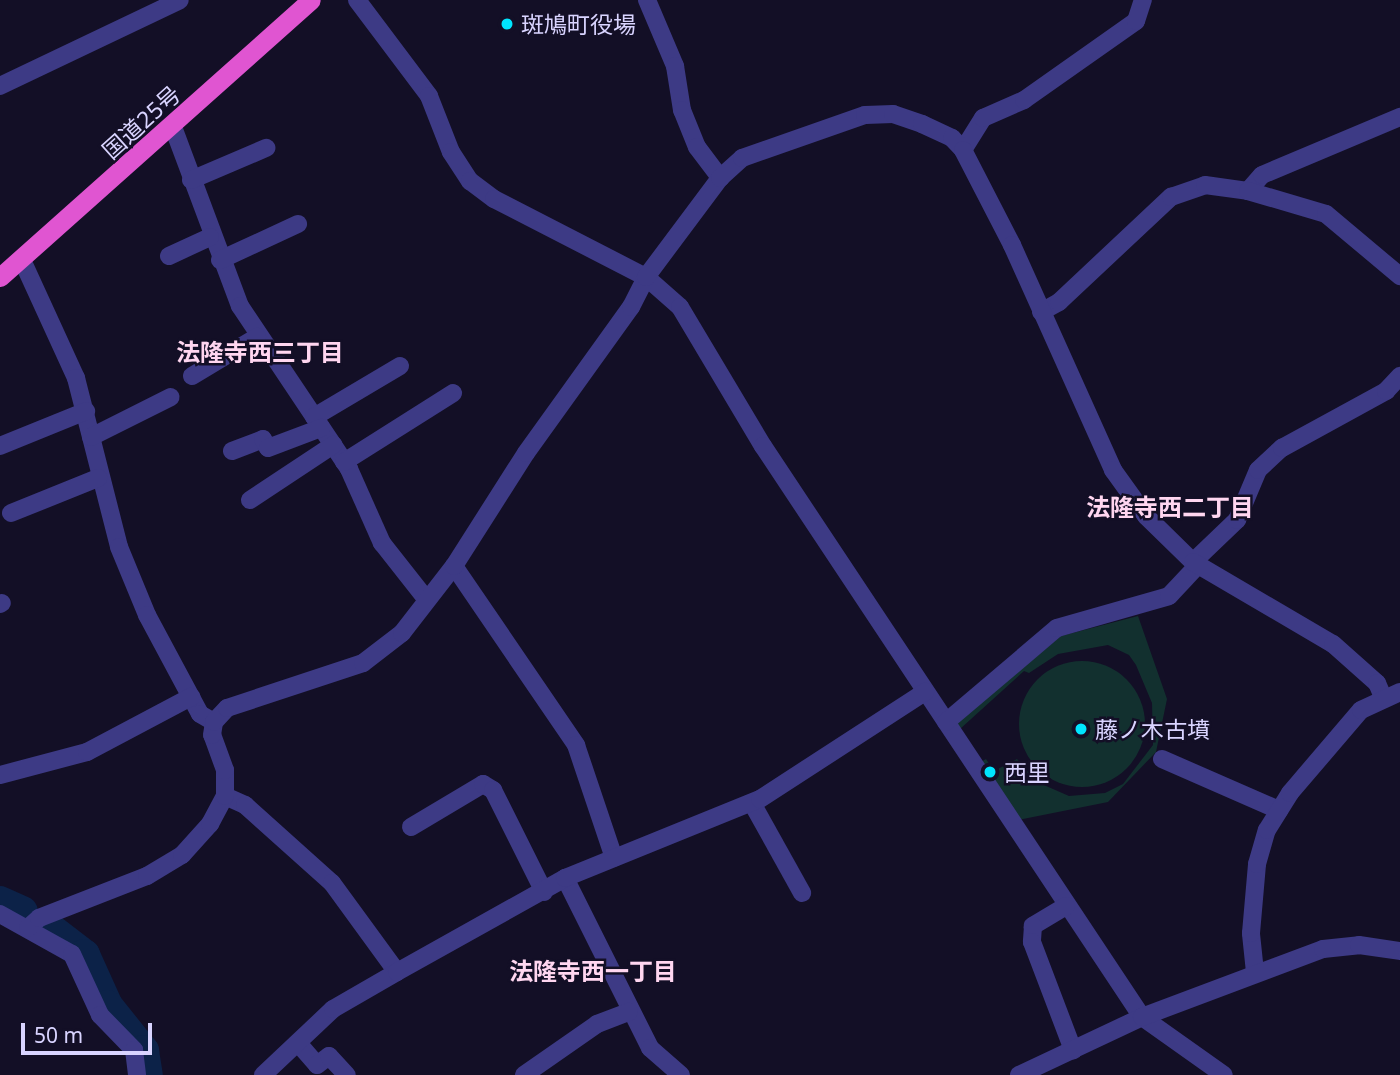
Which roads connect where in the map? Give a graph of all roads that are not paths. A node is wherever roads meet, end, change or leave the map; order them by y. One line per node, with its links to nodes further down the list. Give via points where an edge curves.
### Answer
1 (180, 0): 6 (street)
2 (311, 0): 8 (highway, 国道25号)
3 (357, 0): 21 (street, via 429,96 452,152 470,181 494,199)
4 (647, 0): 11 (street, via 675,66 682,110 697,147)
5 (1143, 0): 10 (street, via 1136,21 1024,100 983,118)
6 (0, 86)
7 (1400, 117): 13 (street, via 1262,175)
8 (173, 127): 12 (street); 17 (highway, 国道25号)
9 (266, 148): 12 (street)
10 (963, 150): 11 (street, via 952,138 922,124 893,114 865,115 742,158); 22 (street)
11 (720, 178): 21 (street)
12 (191, 180): 15 (street)
13 (1248, 191): 19 (street, via 1326,214); 22 (street, via 1205,186 1171,197 1059,302)
14 (298, 224): 18 (street)
15 (211, 237): 16 (street); 18 (street)
16 (169, 256)
17 (22, 260): 20 (highway, 国道25号); 29 (street)
18 (220, 260): 23 (street)
19 (1400, 276)
20 (0, 277)
21 (646, 277): 40 (street, via 631,307 526,453); 42 (street, via 680,307 763,446)
22 (1041, 312): 39 (street, via 1113,470 1146,516)
23 (257, 337): 25 (street); 30 (street, via 281,364)
24 (400, 366): 30 (street)
25 (192, 376)
26 (1400, 376): 39 (street, via 1386,391 1282,448 1258,470 1237,520)
27 (453, 393): 35 (street)
28 (171, 397): 31 (street)
29 (86, 411): 31 (street); 33 (street)
30 (318, 423): 32 (street); 34 (street, via 268,448 263,439)
31 (91, 437): 36 (street)
32 (332, 445): 35 (street); 37 (street)
33 (0, 446)
34 (232, 451)
35 (344, 462): 41 (street, via 382,543)
36 (99, 478): 38 (street); 44 (street, via 110,502 119,547 147,615)
37 (250, 500)
38 (10, 513)
39 (1196, 563): 43 (street, via 1333,644); 46 (street, via 1169,596 1057,628)
40 (454, 566): 41 (street); 53 (street, via 576,745)
41 (426, 599): 45 (street, via 402,633 363,663 228,708)
42 (925, 692): 46 (street); 50 (street, via 875,729)
43 (1391, 694): 51 (street, via 1361,710)
44 (191, 696): 45 (street, via 200,714); 48 (street, via 87,752)
45 (214, 722): 49 (street, via 212,735 225,771)
46 (946, 722): 57 (street)
47 (1162, 759): 51 (street)
48 (0, 775)
49 (225, 796): 59 (street, via 210,824 182,855 147,876 39,918); 61 (street, via 245,805 332,883)
50 (752, 803): 53 (street); 56 (street)
51 (1279, 810): 62 (street, via 1267,830 1258,864 1251,933)
52 (411, 827): 55 (street, via 482,784 493,790)
53 (614, 858): 54 (street)
54 (565, 878): 55 (street); 63 (street)
55 (544, 892): 61 (street)
56 (802, 893)
57 (1066, 906): 64 (street); 66 (street, via 1033,926 1032,942)
58 (0, 914): 59 (street)
59 (29, 928): 68 (street, via 72,954 100,1015 134,1050)
60 (1400, 951): 62 (street, via 1360,945 1323,949)
61 (397, 972): 65 (street, via 333,1009)
62 (1255, 972): 64 (street)
63 (629, 1012): 67 (street, via 597,1024); 71 (street, via 650,1048)
64 (1142, 1017): 66 (street); 73 (street)
65 (298, 1043): 69 (street); 70 (street, via 317,1065 329,1056)
66 (1073, 1050): 72 (street)
67 (529, 1074)
68 (137, 1075)
69 (263, 1075)
70 (347, 1075)
71 (681, 1075)
72 (1019, 1075)
73 (1224, 1075)

